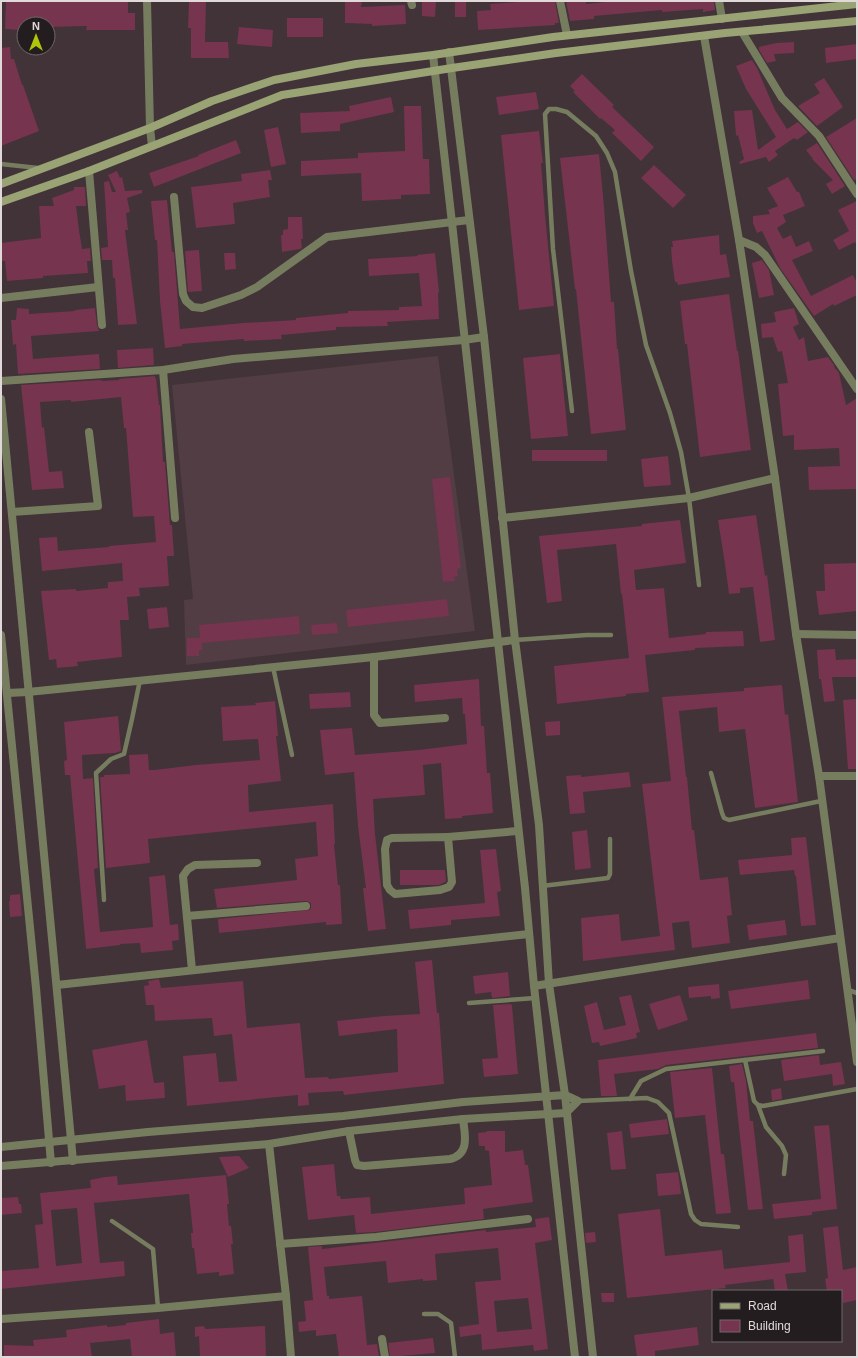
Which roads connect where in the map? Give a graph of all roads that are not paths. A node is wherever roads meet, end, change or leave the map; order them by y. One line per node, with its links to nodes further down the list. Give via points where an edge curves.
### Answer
1 (147, 1): 14 (street)
2 (560, 1): 8 (street)
3 (719, 1): 5 (street)
4 (857, 4): 5 (main road)
5 (722, 19): 8 (main road)
6 (857, 21): 7 (main road)
7 (742, 32): 9 (main road); 20 (street, via 782,98 819,136)
8 (567, 35): 10 (main road)
9 (704, 36): 12 (main road); 25 (street)
10 (450, 52): 11 (main road); 12 (street)
11 (433, 55): 13 (street); 14 (main road, via 356,64 274,80 212,101)
12 (452, 68): 13 (main road); 23 (street)
13 (435, 71): 15 (main road, via 282,95); 24 (street)
14 (150, 128): 15 (street); 17 (main road)
15 (152, 146): 18 (main road)
16 (1, 164): 17 (lane)
17 (41, 169): 19 (main road)
18 (88, 171): 22 (main road); 26 (street)
19 (1, 184)
20 (857, 194)
21 (174, 197): 24 (street, via 183,294 193,307 202,308 257,287 326,237)
22 (1, 202)
23 (469, 220): 24 (street); 29 (street)
24 (452, 222): 30 (street)
25 (739, 240): 33 (street, via 765,254); 37 (street)
26 (98, 288): 27 (street); 28 (street)
27 (1, 298)
28 (102, 325)
29 (484, 337): 30 (street); 41 (street)
30 (464, 340): 31 (street, via 233,359); 48 (street)
31 (163, 370): 32 (street); 40 (street)
32 (1, 381)
33 (857, 389)
34 (1, 399): 39 (street)
35 (572, 411): 38 (lane, via 553,249 545,122 545,114 549,109 567,112 596,136 616,172 631,271 646,344 681,452)
36 (89, 432): 39 (street, via 98,506)
37 (775, 478): 38 (street); 43 (street)
38 (689, 498): 41 (street); 42 (lane)
39 (12, 512): 52 (street)
40 (176, 518)
41 (502, 518): 47 (street)
42 (699, 585)
43 (796, 634): 46 (street); 57 (street)
44 (1, 635): 53 (street)
45 (611, 635): 47 (lane)
46 (857, 635)
47 (515, 640): 48 (street); 64 (street, via 539,825)
48 (498, 643): 49 (street); 60 (street)
49 (374, 657): 50 (street); 54 (street, via 374,715 380,723)
50 (273, 667): 51 (street); 55 (lane)
51 (140, 680): 52 (street); 65 (lane, via 124,754 111,759 96,773)
52 (28, 692): 53 (street); 72 (street)
53 (8, 693): 93 (street)
54 (445, 718)
55 (292, 755)
56 (711, 773): 59 (lane, via 722,813 724,818 729,820)
57 (819, 776): 58 (street); 59 (street)
58 (857, 776)
59 (821, 800): 69 (street)
60 (518, 831): 61 (street); 68 (street)
61 (448, 838): 61 (street, via 387,840 387,885 390,890 395,894 449,887 452,882)
62 (610, 839): 64 (lane, via 608,878)
63 (257, 863): 67 (street, via 195,865 188,869 183,876)
64 (542, 886): 71 (street)
65 (104, 900)
66 (306, 906): 67 (street)
67 (187, 916): 70 (street)
68 (529, 934): 70 (street); 73 (street)
69 (840, 938): 71 (street); 74 (street)
70 (192, 970): 72 (street)
71 (549, 984): 73 (street); 83 (street)
72 (56, 985): 92 (street)
73 (534, 986): 76 (street)
74 (848, 990): 75 (lane); 78 (street)
75 (857, 993)
76 (535, 998): 77 (lane); 84 (street)
77 (469, 1003)
78 (854, 1011): 81 (street)
79 (823, 1051): 80 (lane)
80 (745, 1060): 85 (lane, via 666,1069 641,1081); 87 (lane, via 754,1101)
81 (857, 1062)
82 (857, 1089): 87 (lane)
83 (565, 1094): 84 (street); 86 (street); 88 (street)
84 (547, 1097): 89 (street); 92 (street, via 463,1102 343,1116)
85 (630, 1100): 86 (lane); 102 (lane, via 646,1098 658,1102 670,1112 691,1214 695,1220 701,1224)
86 (578, 1101): 88 (street)
87 (758, 1105): 99 (lane, via 766,1127 786,1155)
88 (566, 1113): 89 (street); 113 (street)
89 (549, 1115): 90 (street); 112 (street)
90 (463, 1119): 91 (street); 91 (street, via 463,1151 450,1159 357,1165)
91 (349, 1131): 94 (street)
92 (70, 1140): 93 (street); 96 (street)
93 (49, 1142): 95 (street); 97 (street)
94 (268, 1144): 96 (street); 103 (street)
95 (1, 1147)
96 (73, 1161): 97 (street)
97 (51, 1163): 98 (street)
98 (1, 1166)
99 (784, 1174)
100 (528, 1219): 103 (street, via 383,1236)
101 (112, 1221): 105 (lane, via 153,1249)
102 (738, 1227)
103 (280, 1244): 104 (street)
104 (286, 1296): 105 (street); 109 (street)
105 (158, 1308): 107 (street)
106 (424, 1314): 111 (lane, via 438,1314 451,1323)
107 (1, 1319)
108 (382, 1339): 110 (street)
109 (291, 1357)
110 (385, 1357)
111 (455, 1357)
112 (576, 1357)
113 (593, 1357)

